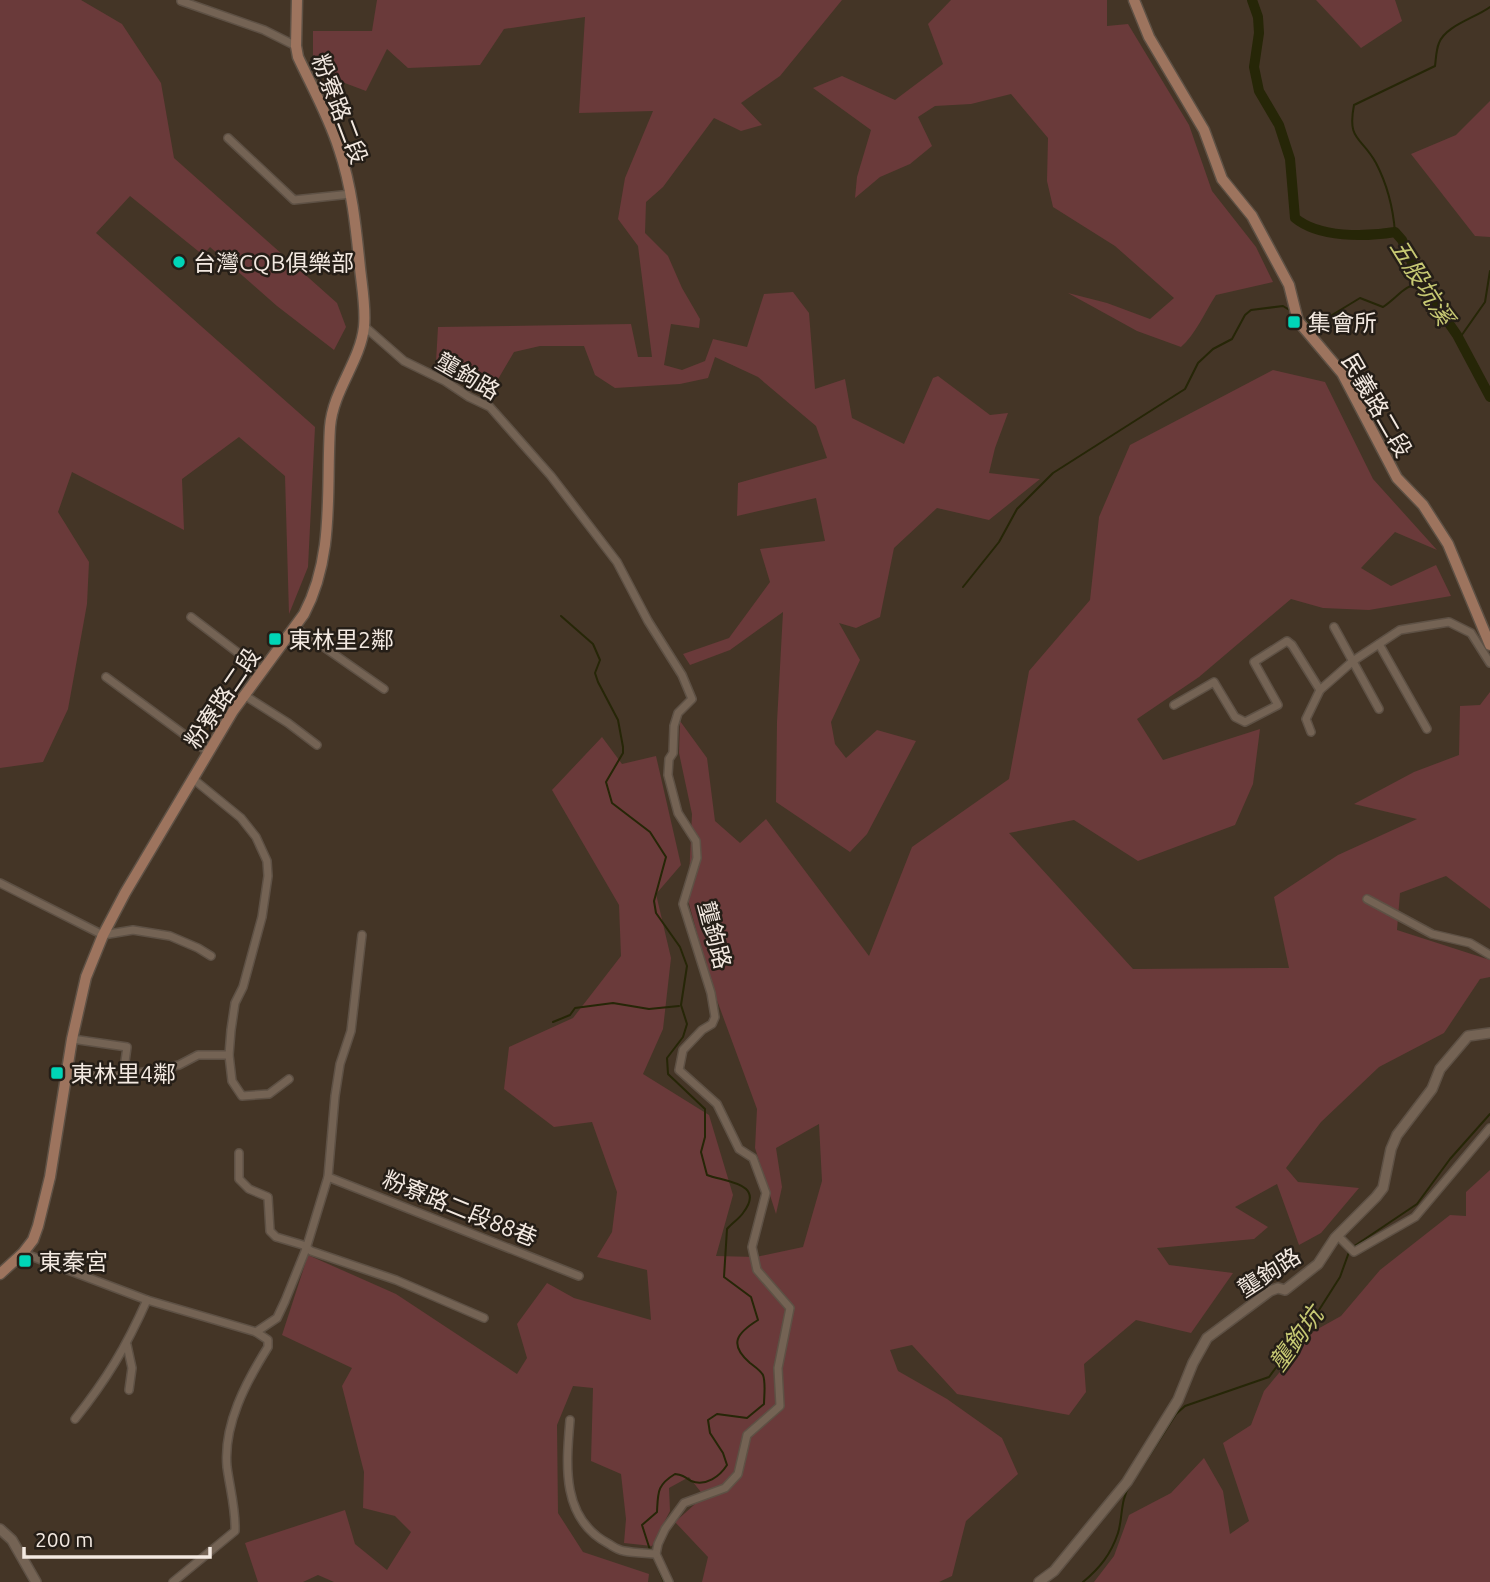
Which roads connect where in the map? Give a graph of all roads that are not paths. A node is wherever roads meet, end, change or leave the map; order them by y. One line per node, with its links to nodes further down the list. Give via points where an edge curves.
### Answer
1 (297, 0): 4 (main road, 粉寮路二段)
2 (1134, 0): 12 (main road, 民義路二段, via 1149,37 1204,130 1222,179 1252,216 1289,285 1298,321 1342,373 1397,478 1423,505 1448,544)
3 (181, 1): 4 (street)
4 (296, 46): 6 (main road, 粉寮路二段, via 340,149)
5 (228, 138): 6 (street, via 294,200)
6 (351, 194): 7 (main road, 粉寮路二段)
7 (364, 326): 9 (main road, 粉寮路二段, via 331,424 323,561 312,599); 55 (street, 壟鉤路, via 404,361 491,407 617,562 692,699 678,713 668,775 678,813 696,841 697,858 683,904 715,1017 683,1050 679,1070 718,1104 738,1149 753,1158 766,1193 752,1247 757,1270 790,1308 778,1368 780,1406 747,1436 738,1474 725,1488 684,1503 665,1529)
8 (191, 617): 15 (street)
9 (295, 627): 15 (main road, 粉寮路二段); 17 (street)
10 (1334, 627): 13 (street)
11 (1379, 644): 13 (street); 14 (street, via 1401,630 1449,622 1471,633); 22 (street)
12 (1490, 645)
13 (1353, 661): 18 (street); 21 (street)
14 (1490, 663)
15 (262, 671): 19 (main road, 粉寮路二段)
16 (106, 677): 25 (street)
17 (384, 689)
18 (1320, 690): 20 (street, via 1287,641 1254,662 1278,705 1245,722 1235,717 1214,682); 23 (street, via 1306,719)
19 (244, 695): 24 (street); 25 (main road, 粉寮路二段)
20 (1174, 705)
21 (1379, 709)
22 (1427, 729)
23 (1311, 732)
24 (317, 745)
25 (208, 752): 26 (main road, 粉寮路二段)
26 (192, 778): 29 (main road, 粉寮路二段); 35 (street, via 241,818 267,861 262,917 235,1003)
27 (0, 883): 29 (street)
28 (1367, 899): 32 (street, via 1432,934 1470,943)
29 (103, 935): 31 (street, via 133,930 170,936); 34 (main road, 粉寮路二段, via 86,977)
30 (362, 935): 41 (street, via 351,1031 340,1064)
31 (211, 956)
32 (1490, 956)
33 (1490, 1034): 42 (street, 壟鉤路, via 1468,1036 1440,1069 1432,1089 1397,1135 1383,1188)
34 (72, 1039): 36 (main road, 粉寮路二段); 37 (street, via 127,1047)
35 (229, 1055): 37 (street, via 198,1055 179,1065); 38 (street, via 232,1082 242,1096 269,1094)
36 (67, 1076): 37 (street); 44 (main road, 粉寮路二段, via 45,1202 33,1240)
37 (123, 1076)
38 (289, 1079)
39 (1490, 1128): 42 (street, via 1415,1217 1354,1252)
40 (239, 1153): 43 (street, via 239,1179 249,1189 268,1196 270,1231)
41 (328, 1177): 43 (street); 46 (street, 粉寮路二段88巷)
42 (1337, 1235): 59 (street, 壟鉤路, via 1318,1264 1298,1280 1285,1290 1270,1291 1207,1338 1178,1400 1127,1482 1054,1571)
43 (306, 1248): 48 (street); 49 (street, via 277,1318)
44 (23, 1253): 45 (main road, 粉寮路二段); 47 (street)
45 (0, 1274)
46 (579, 1276)
47 (147, 1300): 49 (street); 50 (street)
48 (484, 1318)
49 (256, 1332): 57 (street, via 268,1340 268,1347 231,1418 227,1449 235,1531)
50 (127, 1345): 51 (street, via 132,1368); 52 (street)
51 (129, 1390)
52 (75, 1419)
53 (570, 1420): 55 (street, via 569,1483 578,1519 595,1537 622,1551)
54 (0, 1529): 56 (street, via 12,1540)
55 (656, 1554): 58 (street)
56 (36, 1582)
57 (173, 1582)
58 (669, 1582)
59 (1039, 1582)

